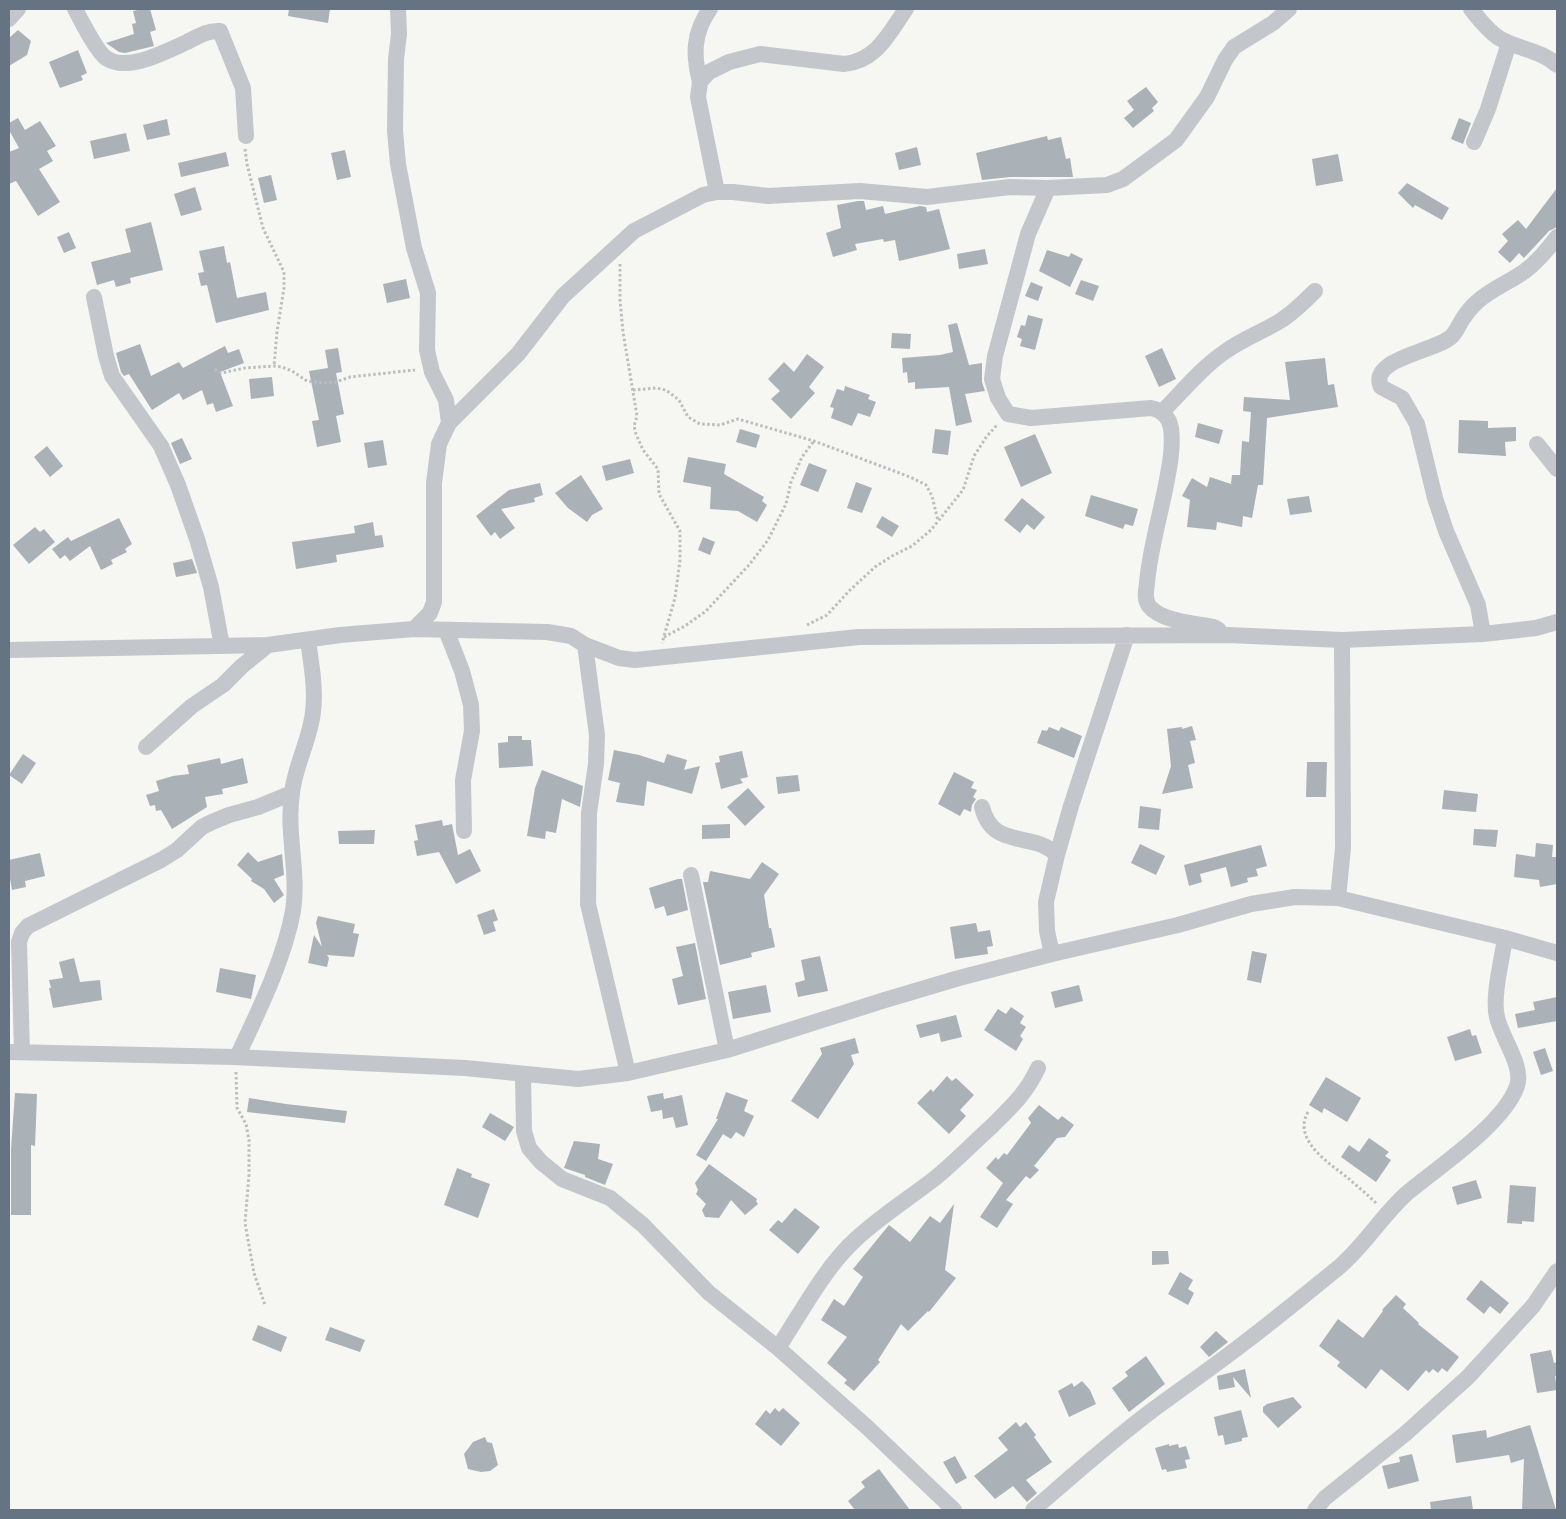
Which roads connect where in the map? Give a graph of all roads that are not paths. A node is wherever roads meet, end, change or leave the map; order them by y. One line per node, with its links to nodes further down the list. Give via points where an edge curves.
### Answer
1 (18, 9): 8 (street)
2 (75, 9): 14 (street, via 105,58 120,63 153,57 204,34 220,32 243,88)
3 (398, 9): 22 (street, via 395,131 398,164 414,248 428,293 427,350 432,372 446,400)
4 (710, 9): 13 (street, via 695,40 695,62)
5 (906, 9): 13 (street, via 879,47 864,60 836,63 760,54 728,62 709,72)
6 (1289, 9): 16 (street, via 1234,47 1207,98 1176,140 1124,179 1107,185)
7 (1471, 9): 9 (street, via 1498,38)
8 (9, 19)
9 (1509, 43): 11 (street); 15 (street)
10 (1557, 47): 11 (street)
11 (1538, 54): 12 (street)
12 (1557, 65)
13 (700, 82): 17 (street, via 700,112)
14 (246, 136)
15 (1474, 142)
16 (1048, 188): 17 (street, via 1010,188 927,197 860,191 768,196); 21 (street, via 1028,234 995,356 992,379 998,398 1008,414 1031,418 1151,408)
17 (717, 192): 22 (street, via 703,195 634,231 616,246 563,296 518,354)
18 (1557, 238): 28 (street, via 1527,270 1476,302 1452,336 1429,350 1390,364 1378,378 1381,387 1402,398 1417,424 1435,498 1478,605)
19 (1314, 291): 21 (street, via 1279,321 1212,361)
20 (94, 296): 35 (street, via 112,376 161,446 178,485 197,539)
21 (1162, 412): 29 (street, via 1171,428 1172,454 1146,598 1149,605 1162,615 1214,627)
22 (449, 423): 26 (street, via 439,444 434,483 434,602 430,613)
23 (1537, 444): 24 (street)
24 (1557, 469)
25 (1557, 622): 28 (street, via 1536,628)
26 (414, 629): 27 (street); 31 (street)
27 (446, 630): 33 (street, via 547,632 571,636); 40 (street, via 471,705 472,731 463,780)
28 (1483, 634): 32 (street)
29 (1228, 635): 30 (street); 32 (street)
30 (1127, 636): 33 (street, via 859,637 635,660 619,658); 41 (street)
31 (308, 640): 34 (street); 38 (street, via 314,683 313,712)
32 (1342, 640): 43 (street, via 1343,848)
33 (585, 644): 51 (street, via 597,735 589,813 588,904)
34 (268, 645): 35 (street); 37 (street)
35 (222, 646): 36 (street)
36 (9, 650)
37 (146, 747)
38 (292, 793): 48 (street, via 202,827 161,860 28,926 19,942); 49 (street, via 293,911 269,988)
39 (982, 807): 41 (street, via 989,825 998,832 1050,848)
40 (464, 831)
41 (1057, 855): 46 (street, via 1046,902)
42 (691, 875): 47 (street)
43 (1338, 898): 44 (street); 46 (street, via 1295,897 1251,904 1178,925)
44 (1506, 938): 45 (street); 56 (street, via 1495,1004 1497,1018 1518,1069 1518,1083 1496,1119 1387,1212 1363,1244 1340,1266 1244,1344 1150,1412)
45 (1557, 953)
46 (1052, 954): 47 (street, via 959,978)
47 (727, 1050): 51 (street)
48 (16, 1052): 49 (street)
49 (236, 1057): 52 (street, via 465,1068)
50 (1038, 1068): 54 (street, via 1021,1098 977,1140 936,1178 854,1240 830,1269)
51 (628, 1073): 52 (street, via 578,1079)
52 (523, 1075): 54 (street, via 524,1132 529,1148 541,1162 562,1179 610,1198 643,1225 710,1293)
53 (1557, 1271): 57 (street, via 1532,1306 1468,1377)
54 (778, 1348): 55 (street)
55 (954, 1510)
56 (1033, 1510)
57 (1315, 1510)

